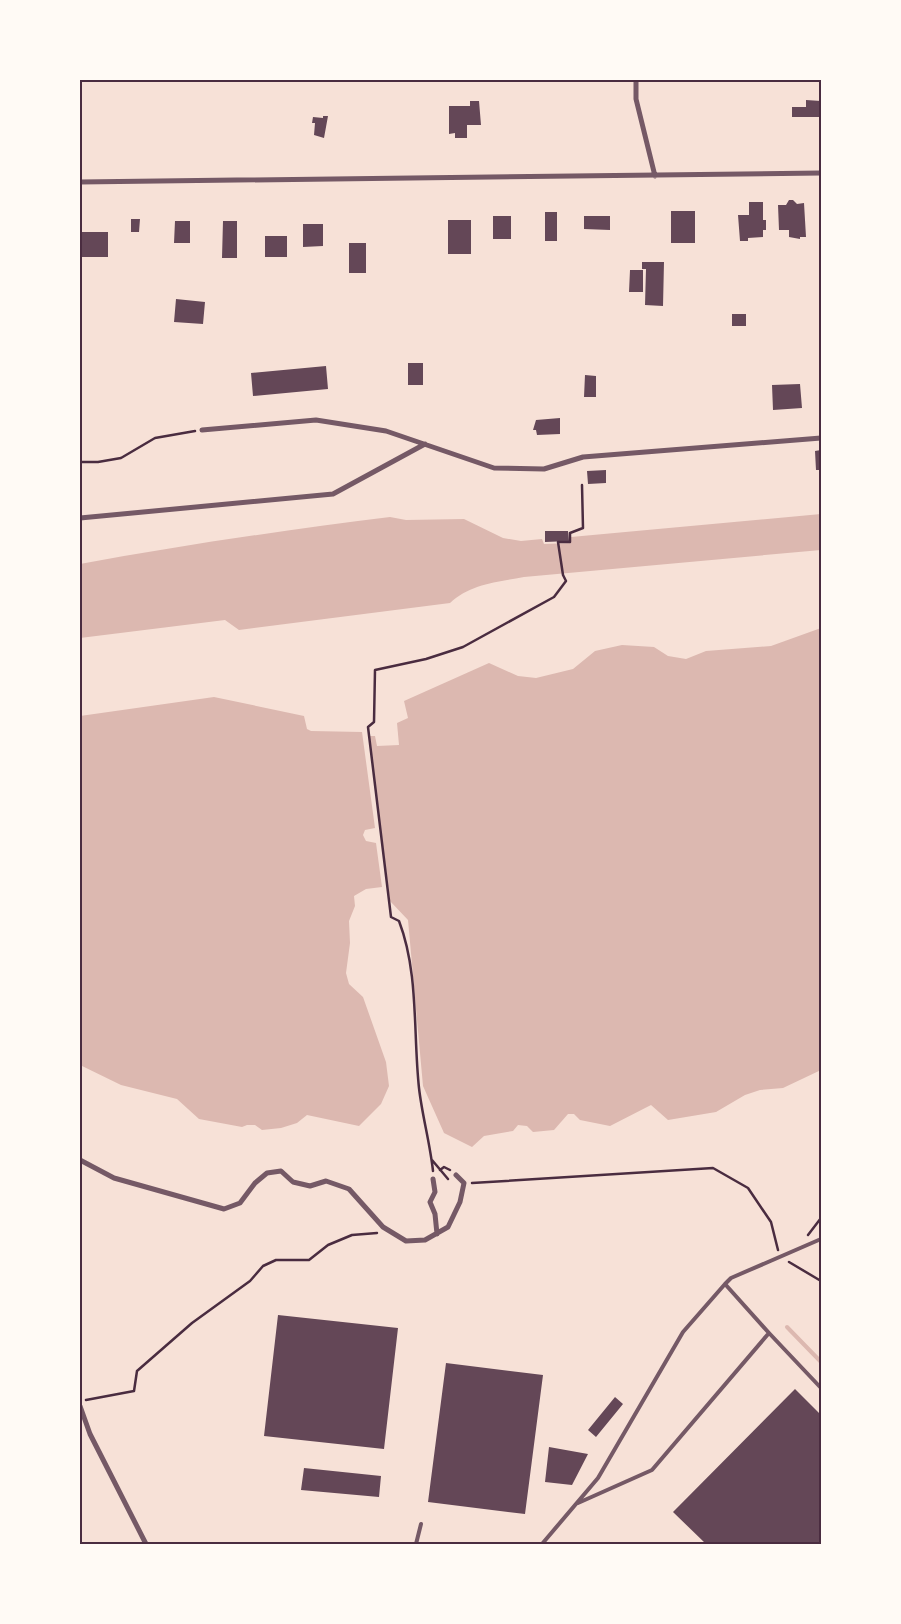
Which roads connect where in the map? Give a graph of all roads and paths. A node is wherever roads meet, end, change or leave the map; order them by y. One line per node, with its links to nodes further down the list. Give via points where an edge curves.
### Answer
1 (636, 80): 3 (street, via 636,99)
2 (821, 173): 3 (street)
3 (655, 176): 4 (street)
4 (80, 182)
5 (202, 430): 7 (street, via 316,420 386,431); 8 (path, via 156,438 121,458)
6 (821, 438): 7 (street, via 582,456 544,469 494,468)
7 (424, 444): 10 (street, via 333,494)
8 (80, 462)
9 (582, 485): 11 (path, via 583,528 570,533 570,542 558,542 566,582 554,597 463,647 375,670 374,722 368,727 391,917 400,921 406,938 419,1088)
10 (80, 518)
11 (431, 1159): 13 (path); 15 (path)
12 (80, 1160): 17 (street, via 114,1178 224,1209 240,1203 267,1173 281,1171 293,1182 310,1186 326,1181 349,1189)
13 (440, 1170): 14 (path, via 444,1167); 15 (path); 16 (path, via 450,1182)
14 (456, 1175): 16 (street)
15 (434, 1180): 18 (street, via 435,1192 430,1202)
16 (464, 1183): 18 (street, via 460,1202 448,1227); 20 (path, via 713,1168 748,1188 771,1222)
17 (383, 1227): 18 (street, via 406,1241 425,1240); 25 (path, via 376,1234 352,1235 328,1245 309,1260 276,1260 262,1266 250,1281 192,1323 137,1371 134,1391)
18 (438, 1234)
19 (821, 1238): 20 (lane)
20 (780, 1256): 21 (path); 22 (lane, via 731,1278)
21 (821, 1281)
22 (725, 1284): 23 (lane); 27 (lane, via 683,1332 598,1478)
23 (769, 1333): 24 (lane); 27 (lane, via 652,1470)
24 (821, 1388)
25 (80, 1402)
26 (80, 1406): 29 (street, via 90,1434)
27 (576, 1504): 31 (lane)
28 (421, 1524): 30 (lane)
29 (146, 1544)
30 (416, 1544)
31 (542, 1544)

